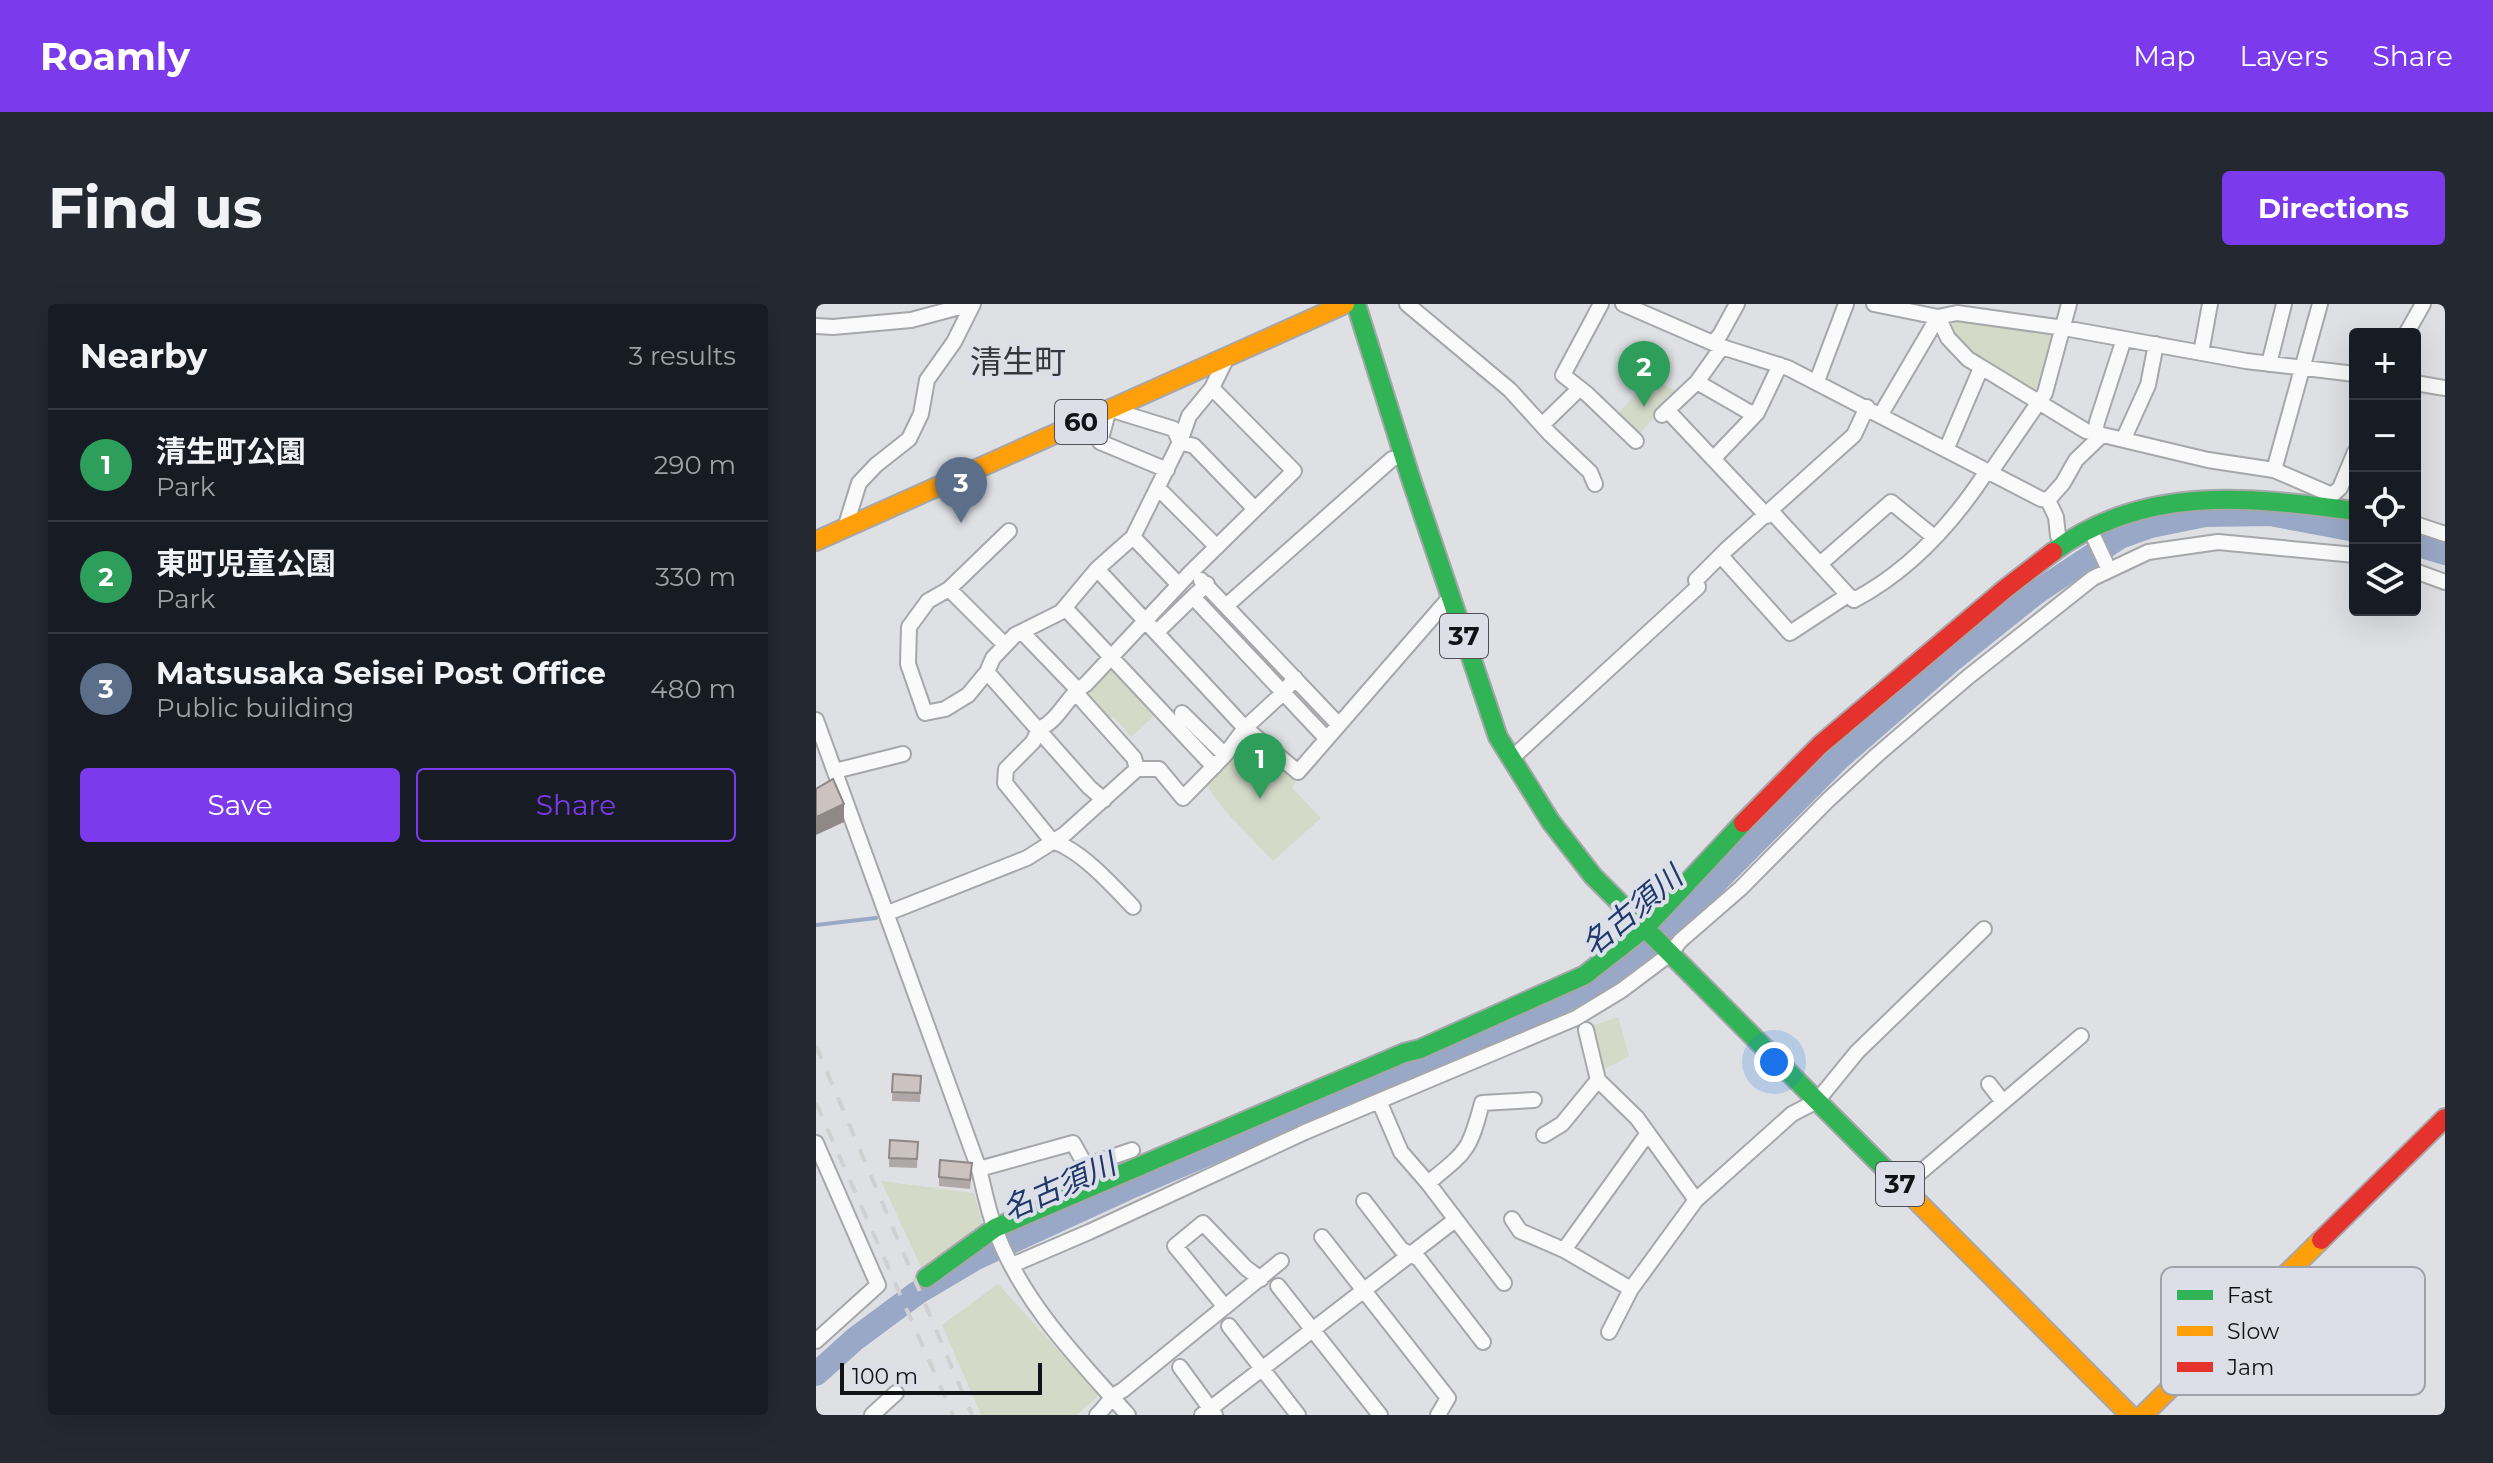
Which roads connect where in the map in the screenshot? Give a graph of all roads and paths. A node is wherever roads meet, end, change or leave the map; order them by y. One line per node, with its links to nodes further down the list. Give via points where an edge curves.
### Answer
1 (972, 304): 19 (street, via 911,320); 64 (street, via 927,380 921,414 909,439 859,483)
2 (1345, 304): 26 (main road, 60)
3 (1356, 304): 49 (main road, 37)
4 (1407, 304): 43 (street, via 1510,390)
5 (1601, 304): 37 (street, via 1563,375)
6 (1623, 304): 16 (street)
7 (1737, 304): 24 (street)
8 (1846, 304): 32 (street)
9 (1874, 304): 15 (street)
10 (2069, 304): 20 (street)
11 (2210, 304): 25 (street)
12 (2284, 304): 27 (street)
13 (2320, 304): 29 (street)
14 (2423, 304): 21 (street)
15 (1905, 307): 18 (street)
16 (1650, 309): 24 (street)
17 (1958, 309): 18 (street); 20 (street)
18 (1938, 317): 30 (street, via 1948,338); 42 (street)
19 (816, 326)
20 (2064, 328): 22 (street); 38 (street)
21 (2409, 328)
22 (2124, 339): 23 (street); 44 (street, via 2097,422)
23 (2156, 344): 25 (street); 45 (street, via 2148,385)
24 (1718, 345): 28 (street); 33 (street)
25 (2201, 353): 27 (street)
26 (1227, 357): 35 (street); 40 (main road, 60)
27 (2269, 364): 29 (street)
28 (1780, 365): 32 (street); 41 (street)
29 (2302, 367): 31 (street); 53 (street)
30 (1981, 368): 38 (street); 48 (street)
31 (2349, 373)
32 (1817, 381): 39 (street)
33 (1697, 382): 41 (street); 50 (street, via 1664,414)
34 (2421, 384): 36 (street)
35 (1212, 388): 47 (street, via 1189,416); 60 (street, via 1294,471)
36 (2445, 388)
37 (1579, 389): 43 (street); 46 (street)
38 (2040, 403): 44 (street); 54 (street)
39 (1867, 407): 42 (street); 62 (street, via 1854,435)
40 (1109, 409): 47 (street, via 1174,429); 52 (street, via 1100,442); 64 (main road, 60)
41 (1757, 413): 50 (street)
42 (1881, 414): 48 (street)
43 (1542, 425): 55 (street, via 1590,472)
44 (2099, 435): 45 (street); 58 (street)
45 (2124, 438): 53 (street)
46 (1636, 441)
47 (1180, 442): 52 (street); 60 (street, via 1194,446)
48 (1946, 450): 54 (street)
49 (1404, 456): 85 (main road, 37); 87 (street, via 1392,459)
50 (1713, 459): 62 (street)
51 (2349, 466): 56 (street, via 2332,495)
52 (1167, 470): 57 (street)
53 (2274, 470): 56 (street)
54 (1988, 472): 58 (street); 70 (street)
55 (1595, 484)
56 (2303, 484): 59 (street)
57 (1158, 488): 69 (street); 72 (street)
58 (2048, 500): 71 (street, via 2058,536)
59 (2328, 507): 61 (main road); 65 (main road, via 2249,499 2189,500 2144,508)
60 (1255, 509): 72 (street)
61 (2349, 510)
62 (1769, 514): 74 (street); 75 (street)
63 (2421, 526): 67 (street)
64 (845, 528): 68 (main road, 60)
65 (2090, 529): 71 (main road); 77 (street)
66 (1009, 531): 83 (street)
67 (2445, 534)
68 (819, 536)
69 (1133, 537): 76 (street); 82 (street)
70 (1934, 537): 75 (street, via 1891,502); 84 (street, via 1883,585 1854,600)
71 (2065, 542): 114 (main road, via 1820,745)
72 (1217, 547): 78 (street)
73 (2349, 554): 77 (street, via 2218,542 2148,552)
74 (1721, 556): 84 (street, via 1790,633); 106 (street, via 1696,580 1698,587)
75 (1820, 564): 84 (street)
76 (1097, 569): 88 (street); 89 (street)
77 (2109, 570): 116 (street, via 2080,586 1877,755)
78 (1190, 573): 81 (street); 82 (street)
79 (2421, 573): 80 (street)
80 (2445, 582)
81 (1207, 584): 86 (street); 87 (street)
82 (1179, 585): 89 (street)
83 (949, 589): 92 (street); 94 (street, via 928,601 909,627 908,664 925,713 945,709 968,695)
84 (1848, 595)
85 (1451, 596): 100 (street); 106 (main road, 37, via 1498,737)
86 (1193, 597): 91 (street); 97 (street)
87 (1226, 606): 95 (street)
88 (1065, 608): 90 (street); 93 (street)
89 (1147, 620): 91 (street); 93 (street)
90 (1022, 632): 92 (street); 96 (street)
91 (1157, 632): 101 (street)
92 (1005, 645): 94 (street)
93 (1112, 656): 96 (street); 107 (street)
94 (987, 672): 102 (street)
95 (1295, 678): 97 (street); 100 (street)
96 (1076, 691): 102 (street, via 1050,724); 108 (street, via 1134,758)
97 (1283, 693): 101 (street); 103 (street)
98 (1182, 713): 105 (street)
99 (816, 720): 109 (street)
100 (1338, 724): 103 (street)
101 (1245, 728): 103 (street, via 1298,772); 105 (street)
102 (1039, 729): 110 (street); 111 (street, via 1006,769 1005,783)
103 (1326, 738)
104 (903, 754): 109 (street)
105 (1225, 755): 107 (street)
106 (1511, 759): 114 (main road, 37, via 1593,876)
107 (1214, 767): 108 (street, via 1183,798 1159,769)
108 (1137, 769): 110 (street)
109 (835, 771): 113 (street)
110 (1104, 800): 111 (street)
111 (1052, 841): 112 (street, via 1094,869); 113 (street, via 1027,858)
112 (1133, 907)
113 (888, 913): 131 (street)
114 (1645, 928): 116 (main road, 37); 138 (main road, via 1585,975)
115 (1984, 929): 123 (street, via 1857,1052)
116 (1670, 954): 122 (street, via 1576,1018); 123 (main road, 37)
117 (1586, 1030): 119 (street)
118 (2081, 1036): 124 (street)
119 (1598, 1080): 126 (street); 127 (street, via 1562,1124)
120 (1989, 1084): 124 (street)
121 (1534, 1100): 132 (street, via 1482,1103 1463,1155)
122 (1379, 1101): 132 (street, via 1401,1152); 143 (street)
123 (1817, 1101): 133 (main road, 37); 134 (street, via 1792,1114)
124 (2003, 1102): 133 (street)
125 (2445, 1118): 144 (main road)
126 (1648, 1133): 134 (street); 140 (street)
127 (1544, 1135)
128 (816, 1143): 130 (street)
129 (1132, 1150): 131 (street, via 1086,1166 1073,1143)
130 (820, 1165): 155 (street, via 878,1285)
131 (979, 1169): 138 (street)
132 (1428, 1183): 137 (street)
133 (1903, 1187): 169 (main road, 37)
134 (1696, 1200): 149 (street)
135 (1364, 1201): 141 (street)
136 (1512, 1219): 140 (street, via 1520,1231)
137 (1455, 1220): 141 (street); 147 (street)
138 (995, 1228): 143 (street); 145 (main road)
139 (1322, 1237): 150 (street)
140 (1564, 1250): 149 (street)
141 (1410, 1255): 150 (street); 156 (street, via 1419,1259)
142 (1281, 1261): 146 (street)
143 (1012, 1265): 161 (street, via 1054,1332)
144 (2293, 1267)
145 (926, 1278)
146 (1261, 1279): 151 (street); 151 (street, via 1203,1223 1175,1246)
147 (1504, 1283)
148 (1278, 1286): 153 (street)
149 (1631, 1289): 154 (street)
150 (1364, 1290): 153 (street); 168 (street, via 1448,1398)
151 (1225, 1307): 161 (street)
152 (1229, 1326): 158 (street)
153 (1314, 1329): 158 (street); 167 (street)
154 (1609, 1332)
155 (816, 1341)
156 (1483, 1342)
157 (1180, 1367): 162 (street)
158 (1262, 1368): 162 (street); 166 (street)
159 (896, 1393): 163 (street)
160 (2163, 1395): 170 (main road)
161 (1111, 1396): 164 (street); 165 (street)
162 (1209, 1413)
163 (872, 1415)
164 (1097, 1415)
165 (1128, 1415)
166 (1298, 1415)
167 (1380, 1415)
168 (1438, 1415)
169 (2130, 1415)
170 (2143, 1415)

